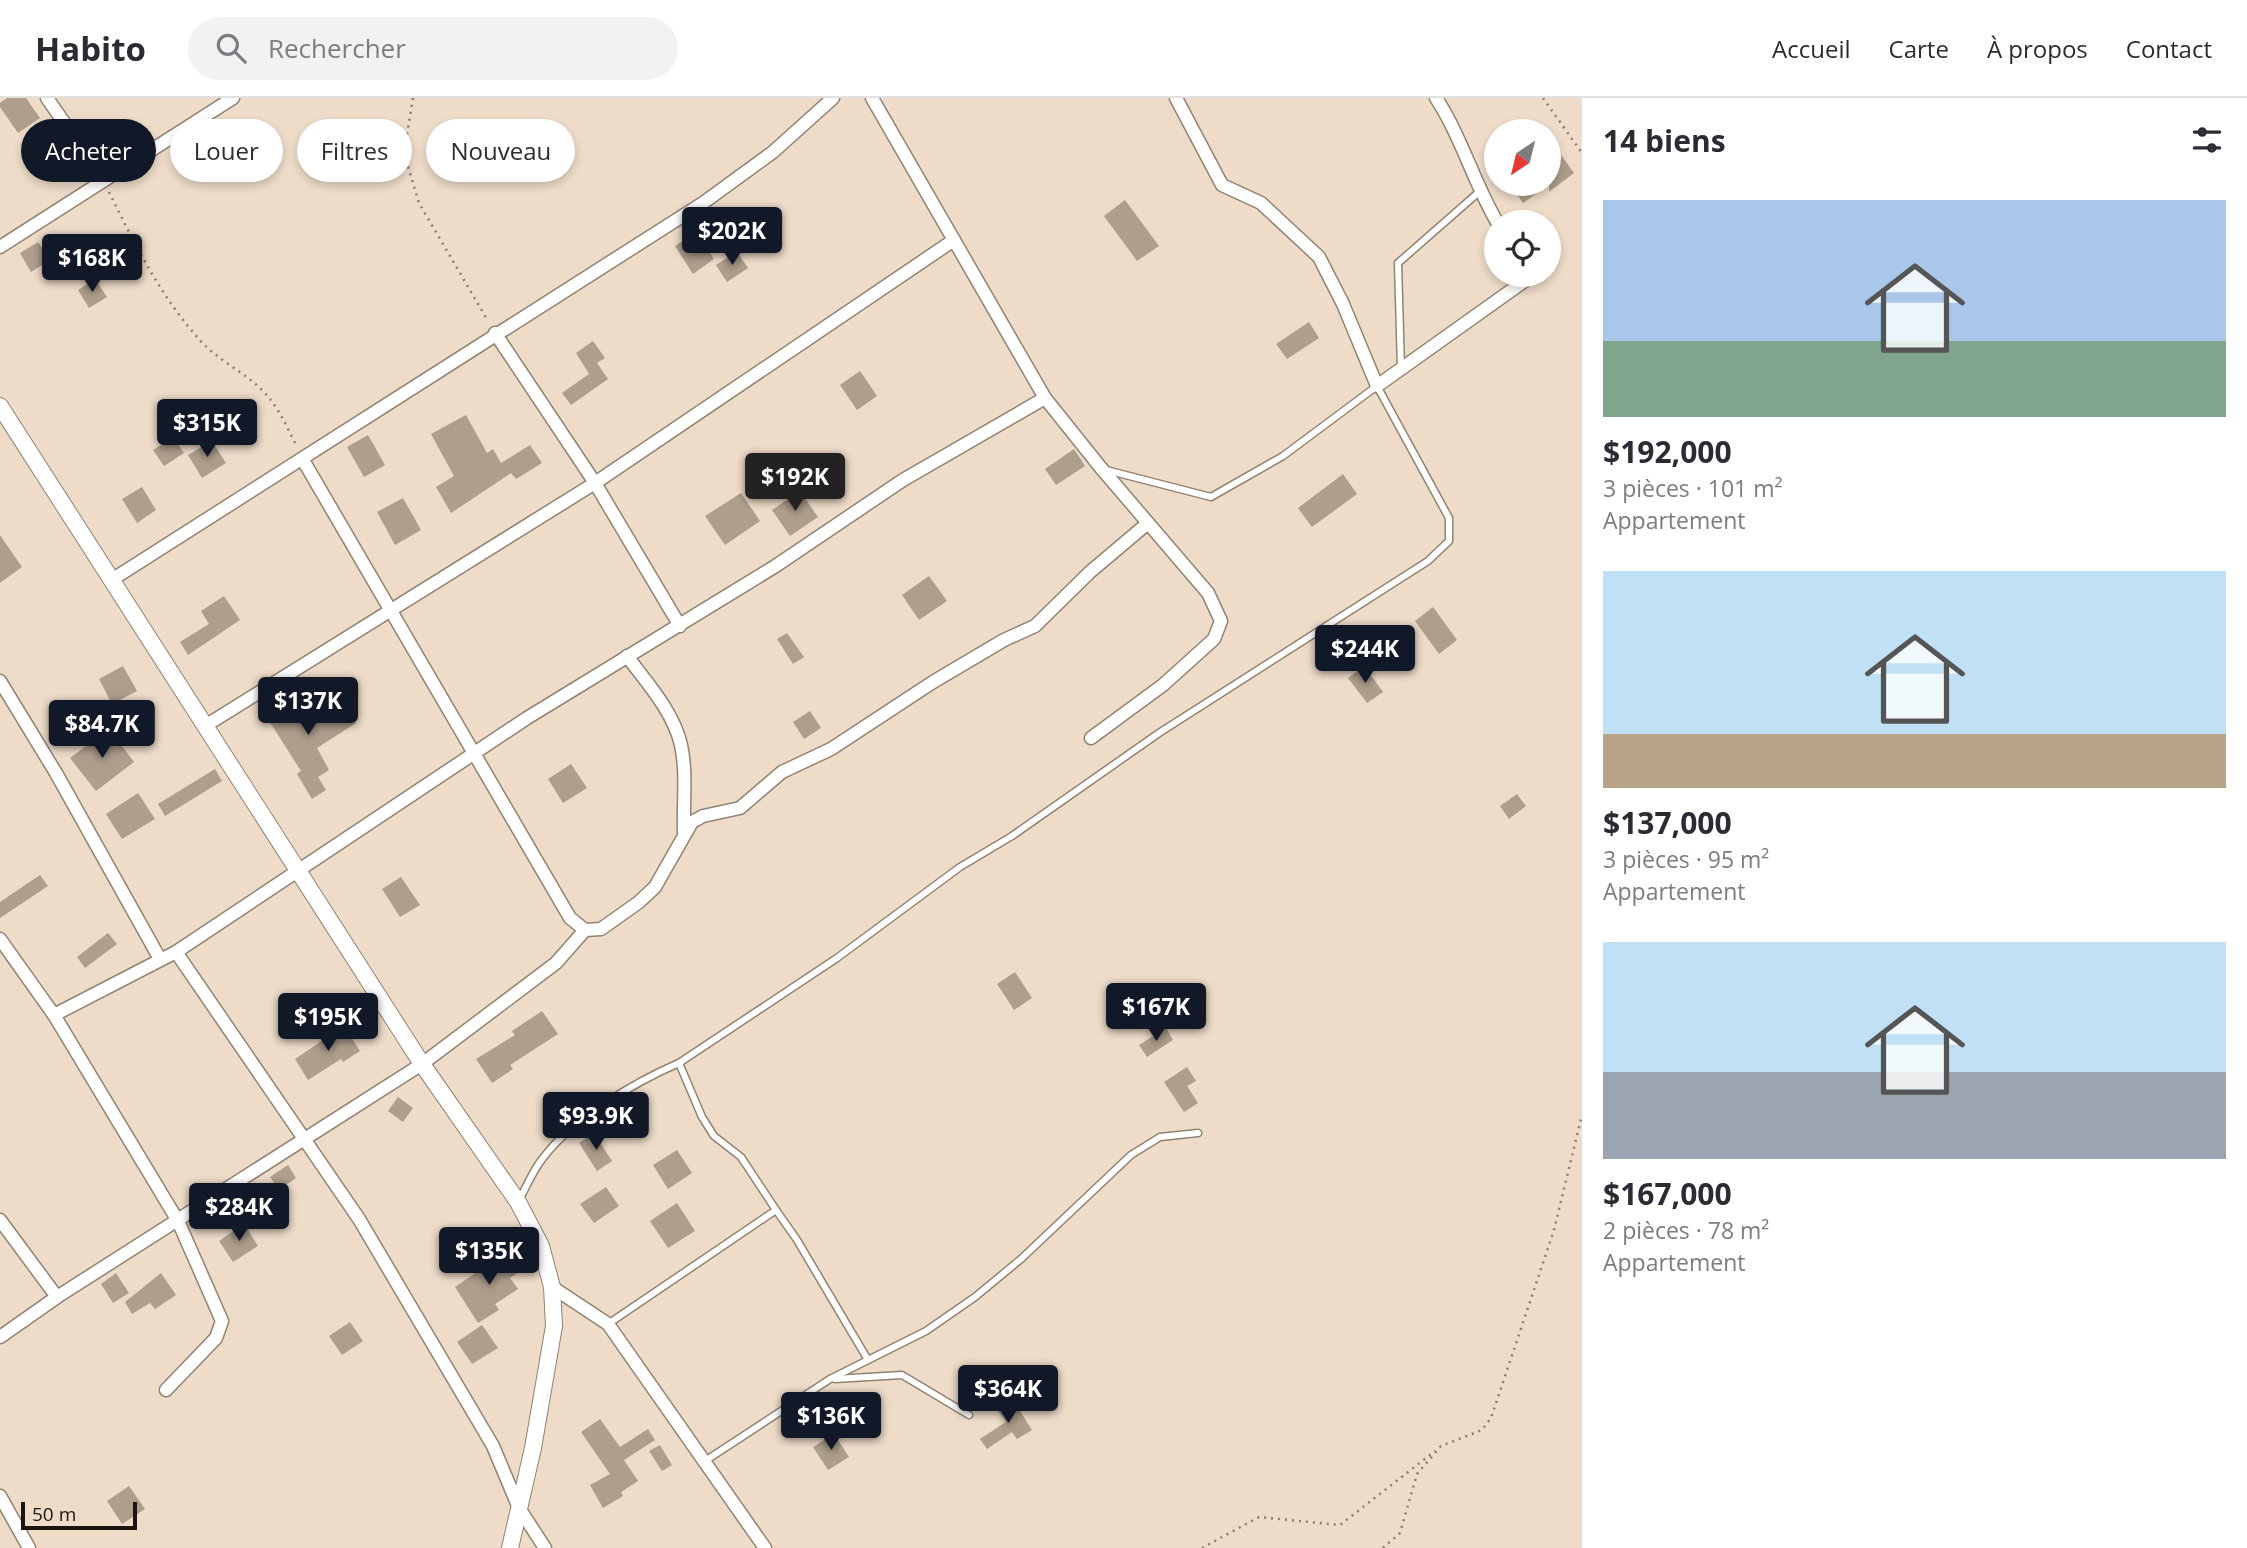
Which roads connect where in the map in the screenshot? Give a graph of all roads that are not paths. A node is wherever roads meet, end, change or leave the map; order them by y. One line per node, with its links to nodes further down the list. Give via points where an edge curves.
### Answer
1 (47, 98): 7 (street)
2 (233, 98): 8 (street)
3 (833, 98): 15 (street, via 773,152 703,202)
4 (872, 98): 12 (street)
5 (1176, 98): 17 (street, via 1223,185 1261,203 1319,257)
6 (1436, 98): 10 (street)
7 (62, 119)
8 (156, 147)
9 (101, 182): 13 (street)
10 (1479, 192): 11 (street); 16 (lane, via 1398,263)
11 (1490, 210)
12 (954, 240): 18 (street); 22 (street)
13 (0, 247)
14 (1516, 287): 16 (street)
15 (495, 333): 20 (street); 22 (street)
16 (1401, 371): 17 (street)
17 (1377, 386): 21 (lane, via 1283,456 1211,497); 40 (lane, via 1449,518 1449,541 1428,561 1159,733)
18 (1045, 398): 21 (street); 26 (street, via 902,480)
19 (0, 406): 24 (street)
20 (303, 460): 24 (street); 25 (street)
21 (1101, 468): 23 (street)
22 (595, 483): 25 (street); 26 (street)
23 (1148, 523): 30 (street, via 1208,593 1221,621 1214,639 1163,685); 32 (street, via 1035,626 933,682 831,749 782,772 740,808 703,816)
24 (113, 579): 29 (street)
25 (391, 612): 29 (street); 31 (street)
26 (680, 626): 27 (street)
27 (627, 656): 31 (street); 32 (street, via 661,702 681,742)
28 (0, 681): 37 (street, via 57,773)
29 (205, 726): 33 (street)
30 (1091, 738)
31 (474, 754): 33 (street); 34 (street, via 570,918)
32 (684, 832): 34 (street, via 655,887 601,929)
33 (298, 869): 36 (street); 39 (street)
34 (585, 930): 39 (street, via 556,963)
35 (0, 939): 38 (street)
36 (176, 952): 37 (street); 42 (street)
37 (160, 959): 38 (street)
38 (54, 1015): 46 (street)
39 (422, 1063): 42 (street); 43 (street)
40 (679, 1063): 43 (lane, via 626,1089 574,1129 543,1157); 44 (lane, via 714,1136 741,1157)
41 (1198, 1133): 51 (lane, via 1160,1137 1131,1155 975,1297 926,1331)
42 (305, 1141): 46 (street); 57 (street, via 359,1219 493,1446)
43 (518, 1202): 47 (street, via 541,1246)
44 (776, 1210): 49 (lane); 51 (lane)
45 (0, 1220): 48 (street)
46 (178, 1221): 48 (street); 53 (street, via 222,1321 215,1338)
47 (552, 1287): 49 (street); 57 (street, via 554,1326)
48 (57, 1297): 50 (street)
49 (608, 1324): 55 (street)
50 (0, 1337)
51 (868, 1360): 52 (lane)
52 (830, 1379): 54 (lane, via 902,1376); 55 (lane)
53 (166, 1390)
54 (969, 1415)
55 (705, 1461): 61 (street)
56 (0, 1496): 58 (street)
57 (519, 1508): 59 (street); 60 (street)
58 (29, 1548)
59 (510, 1548)
60 (545, 1548)
61 (765, 1548)

